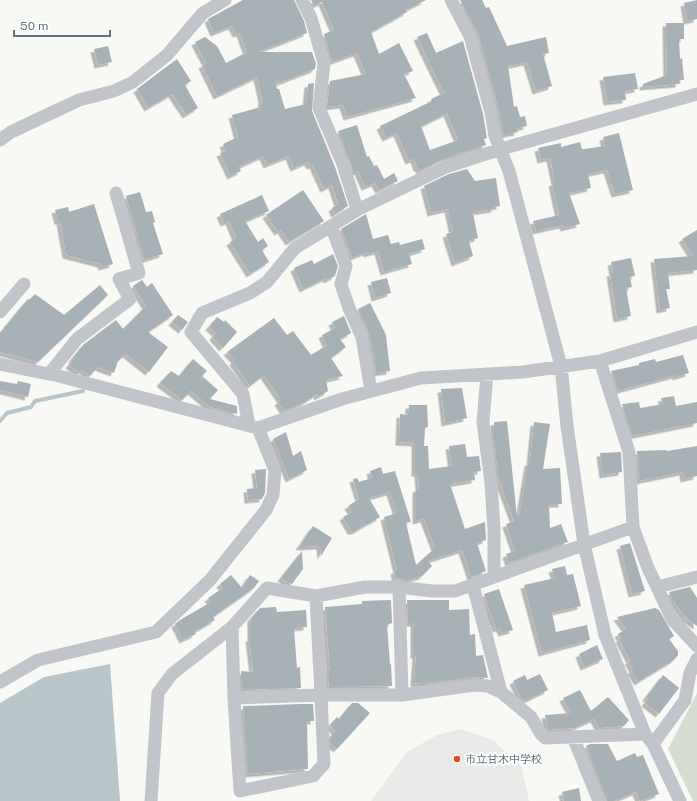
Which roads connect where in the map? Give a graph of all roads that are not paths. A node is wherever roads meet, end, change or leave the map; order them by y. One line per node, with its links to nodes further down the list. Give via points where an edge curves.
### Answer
1 (225, 0): 5 (street, via 203,13 167,55 133,82 114,91 79,100 11,132)
2 (302, 0): 8 (street, via 311,18 324,62 319,108 343,164 354,203)
3 (452, 0): 6 (street, via 470,36 495,136)
4 (697, 94): 6 (street)
5 (0, 140)
6 (501, 149): 8 (street, via 446,167); 15 (street)
7 (116, 193): 16 (street, via 140,273 119,279 130,299 77,339)
8 (359, 209): 9 (street)
9 (332, 228): 18 (street, via 346,266 341,284 362,337); 19 (street, via 295,248 267,282 250,293 202,313 191,332 243,394)
10 (24, 284): 11 (street)
11 (0, 312)
12 (697, 332): 13 (street)
13 (600, 361): 15 (street); 20 (street, via 629,452)
14 (0, 364): 16 (street)
15 (561, 366): 17 (street); 21 (street)
16 (49, 374): 19 (street)
17 (487, 374): 18 (street, via 421,378); 23 (street, via 483,422 493,514)
18 (372, 391): 19 (street)
19 (254, 427): 31 (street, via 275,470 273,495 266,510 210,580 156,632 38,660)
20 (633, 527): 21 (street); 26 (street)
21 (584, 544): 23 (street); 37 (street, via 605,635)
22 (697, 576): 26 (street)
23 (494, 577): 24 (street)
24 (473, 585): 25 (street, via 455,591); 32 (street)
25 (399, 587): 27 (street, via 365,587); 33 (street)
26 (657, 588): 29 (street, via 672,619)
27 (316, 596): 28 (street, via 267,588); 34 (street)
28 (232, 627): 35 (street); 38 (street, via 172,674 158,693)
29 (697, 646)
30 (697, 659): 37 (street, via 690,673 685,700)
31 (0, 682)
32 (501, 692): 33 (street, via 488,686 475,685); 36 (street, via 531,717 545,738)
33 (402, 694): 34 (street)
34 (321, 695): 35 (street); 35 (street, via 324,764 313,776 240,790)
35 (234, 698)
36 (573, 737): 37 (street); 39 (street)
37 (649, 739): 40 (street)
38 (151, 801)
39 (599, 801)
40 (680, 801)

